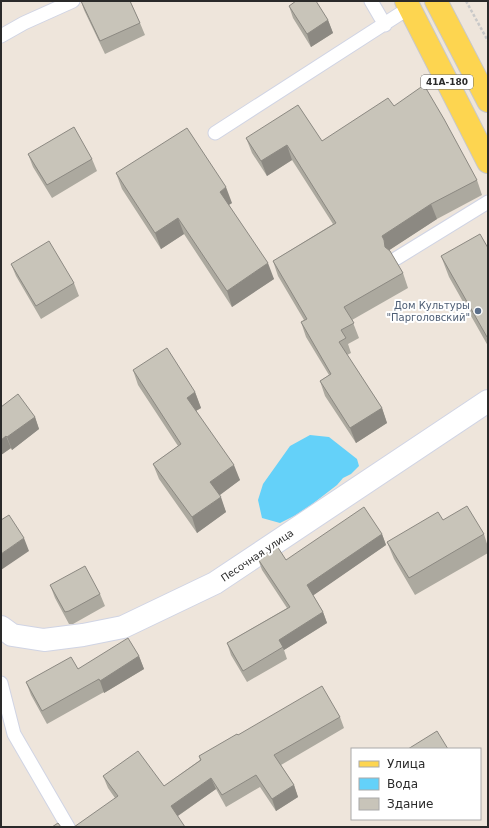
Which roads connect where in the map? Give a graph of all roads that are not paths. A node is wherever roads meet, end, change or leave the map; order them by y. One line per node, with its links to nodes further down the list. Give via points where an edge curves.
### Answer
1 (73, 1): 6 (lane)
2 (371, 1): 5 (lane)
3 (436, 1): 7 (main road, 41А-180)
4 (408, 5): 5 (lane); 9 (main road, 41А-180)
5 (385, 25): 8 (lane)
6 (1, 36)
7 (488, 101)
8 (215, 133)
9 (488, 162)
10 (488, 202): 11 (lane)
11 (397, 258)
12 (488, 401): 13 (street, Песочная улица, via 214,583 123,627 44,640 12,635)
13 (1, 627)
14 (1, 684): 15 (lane, via 14,734)
15 (68, 827)

